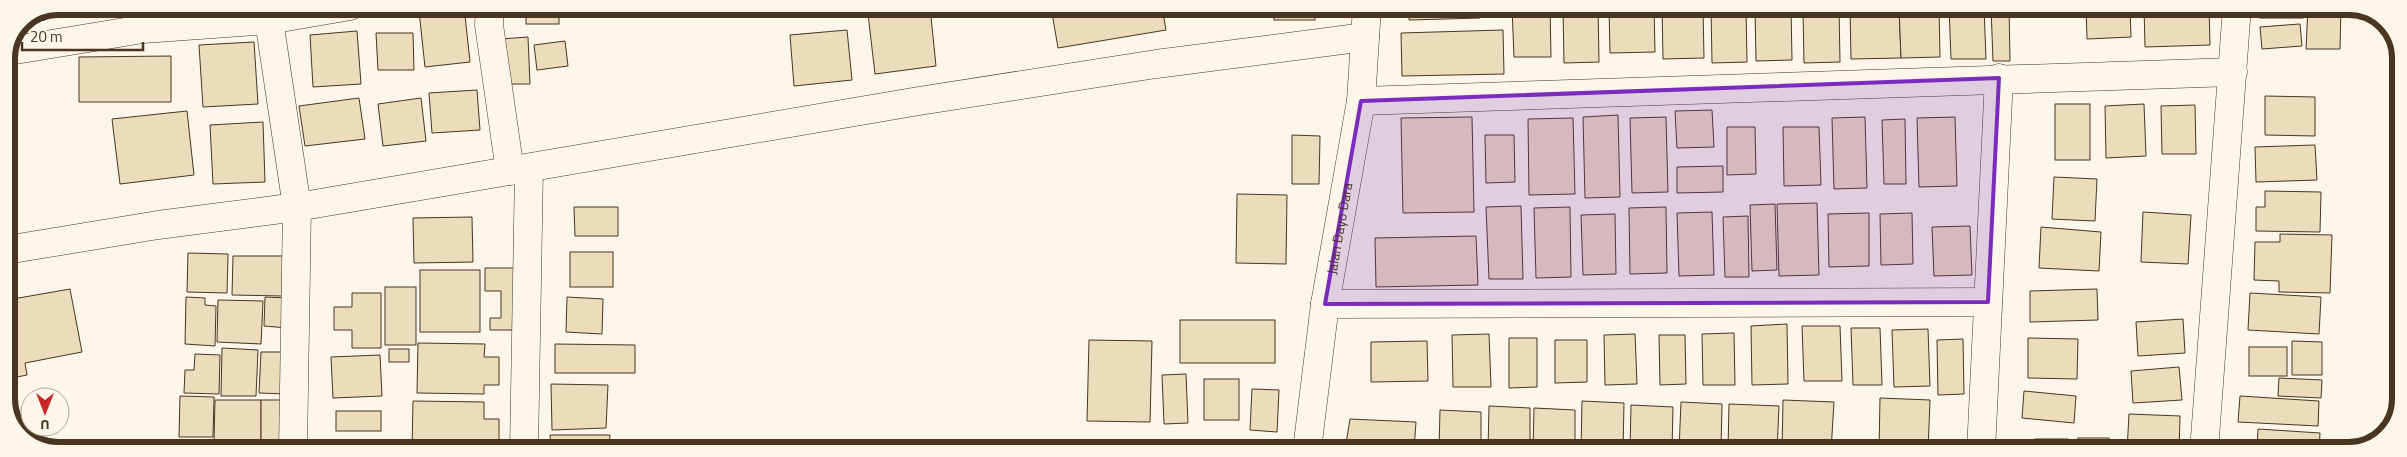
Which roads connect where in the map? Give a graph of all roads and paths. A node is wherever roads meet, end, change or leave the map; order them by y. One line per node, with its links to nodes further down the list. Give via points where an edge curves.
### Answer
1 (296, 15): 6 (street)
2 (489, 15): 12 (street, via 488,25)
3 (1366, 15): 7 (street, Jalan Dayo Dara)
4 (2237, 15): 9 (street)
5 (142, 17): 6 (street); 8 (street)
6 (269, 20): 13 (street)
7 (1365, 37): 11 (street, Jalan Dayo Dara); 12 (street, via 919,101)
8 (16, 49)
9 (2233, 72): 10 (street); 21 (street)
10 (1999, 78): 11 (street); 15 (street)
11 (1361, 101): 16 (street, Jalan Dayo Dara)
12 (520, 169): 13 (street); 18 (street)
13 (297, 207): 14 (street); 17 (street)
14 (15, 249)
15 (1988, 302): 16 (street); 20 (street)
16 (1325, 304): 19 (street, Jalan Dayo Dara)
17 (293, 442)
18 (524, 442)
19 (1308, 442)
20 (1981, 442)
21 (2205, 442)

